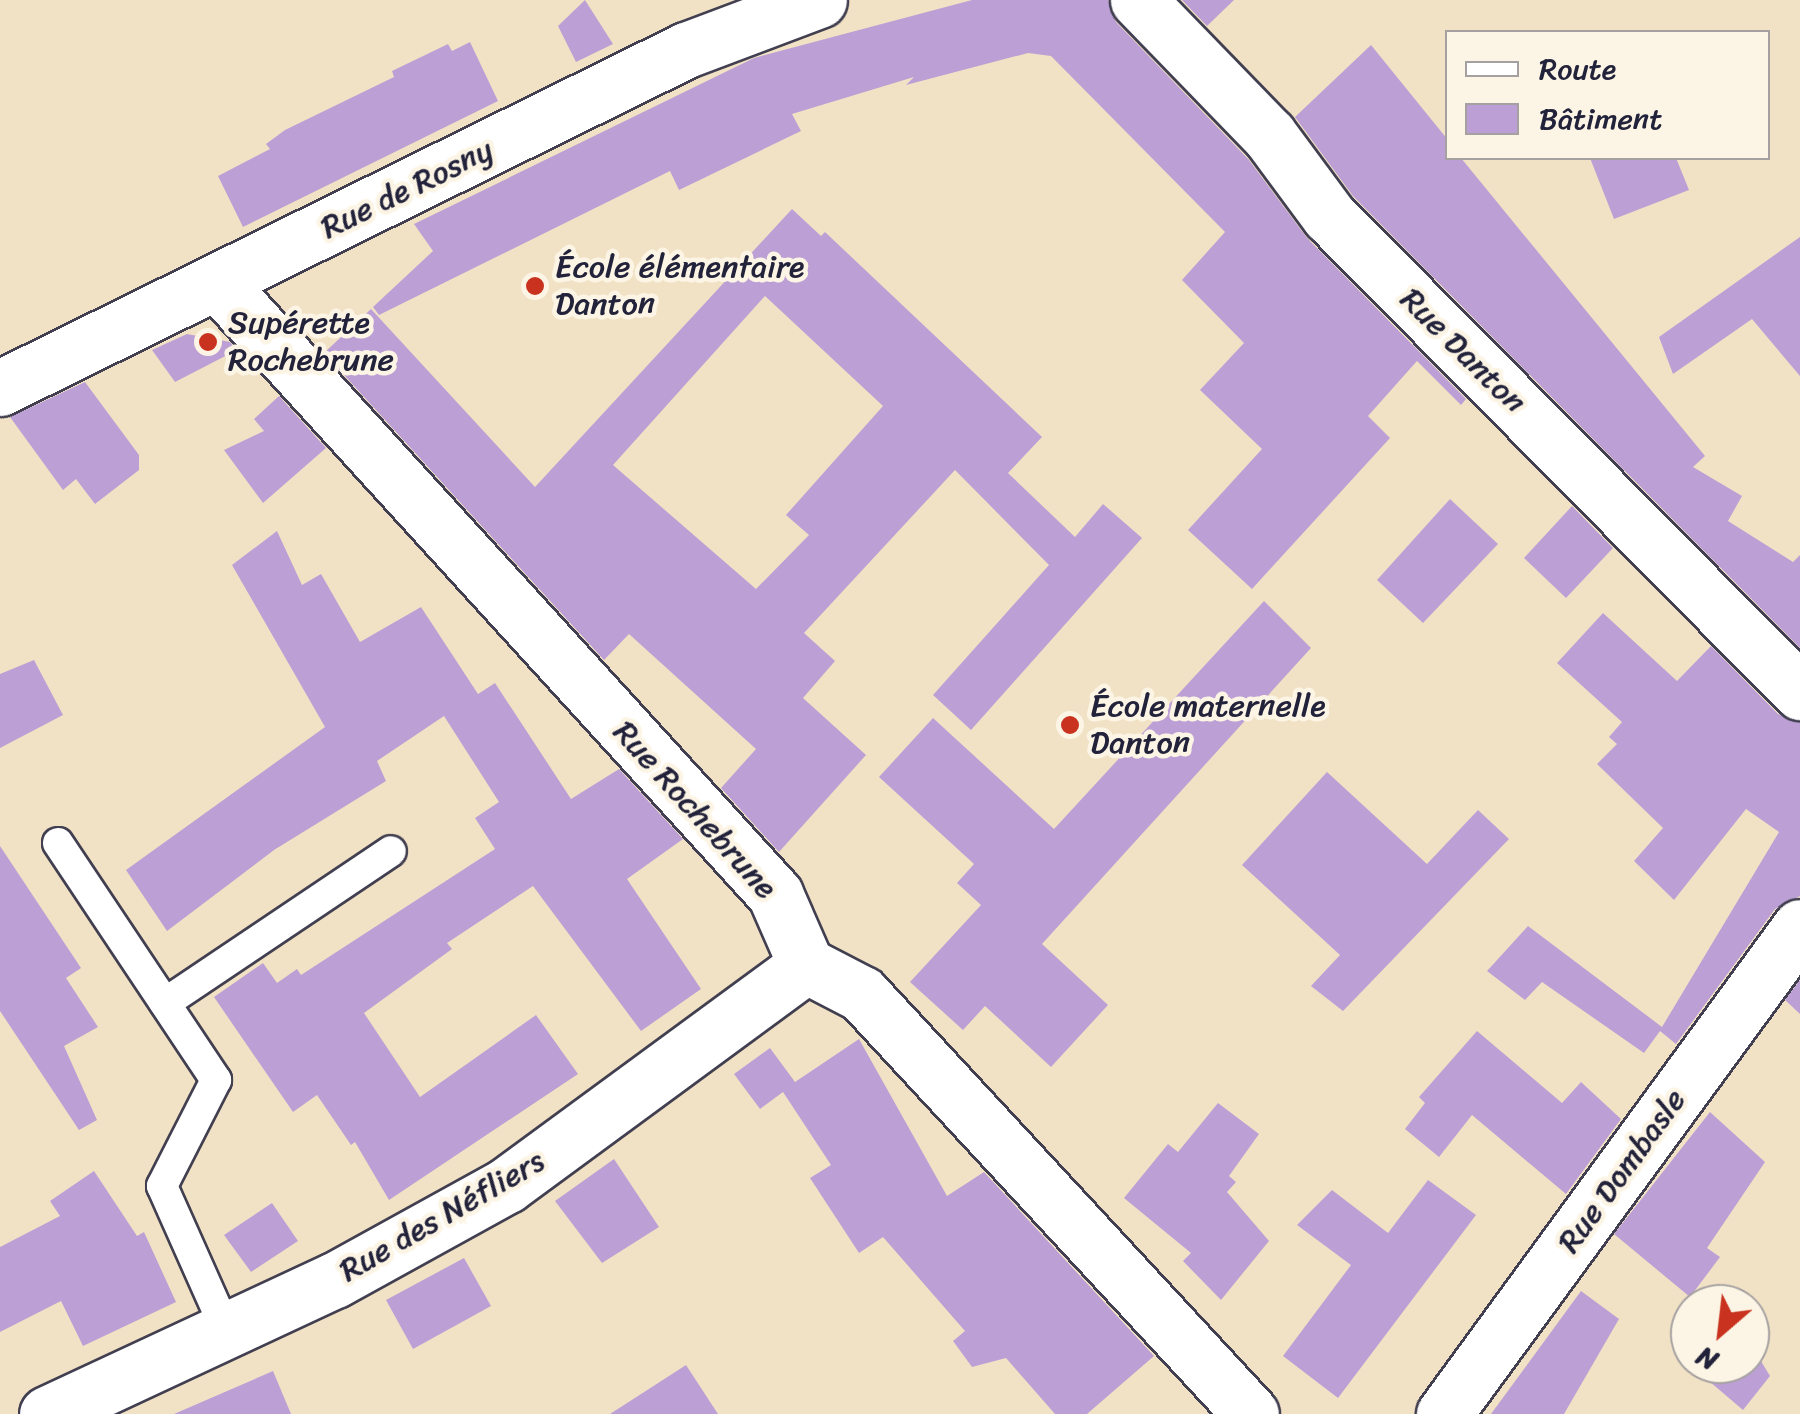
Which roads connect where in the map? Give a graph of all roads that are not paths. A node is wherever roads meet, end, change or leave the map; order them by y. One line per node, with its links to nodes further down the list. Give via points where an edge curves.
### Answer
1 (818, 0): 3 (street, Rue de Rosny, via 686,50)
2 (1138, 0): 5 (street, Rue Danton, via 1269,135 1329,216)
3 (218, 284): 4 (street, Rue de Rosny); 9 (street, Rue Rochebrune, via 775,894)
4 (0, 388)
5 (1800, 692)
6 (58, 843): 10 (lane)
7 (390, 851): 10 (lane)
8 (1800, 927): 14 (street, Rue Dombasle)
9 (806, 966): 11 (street, Rue des Néfliers, via 507,1185); 13 (street, via 862,994)
10 (165, 1003): 11 (lane, via 216,1080 162,1186)
11 (227, 1332): 12 (street, Rue des Néfliers)
12 (46, 1414)
13 (1250, 1414)
14 (1444, 1414)

